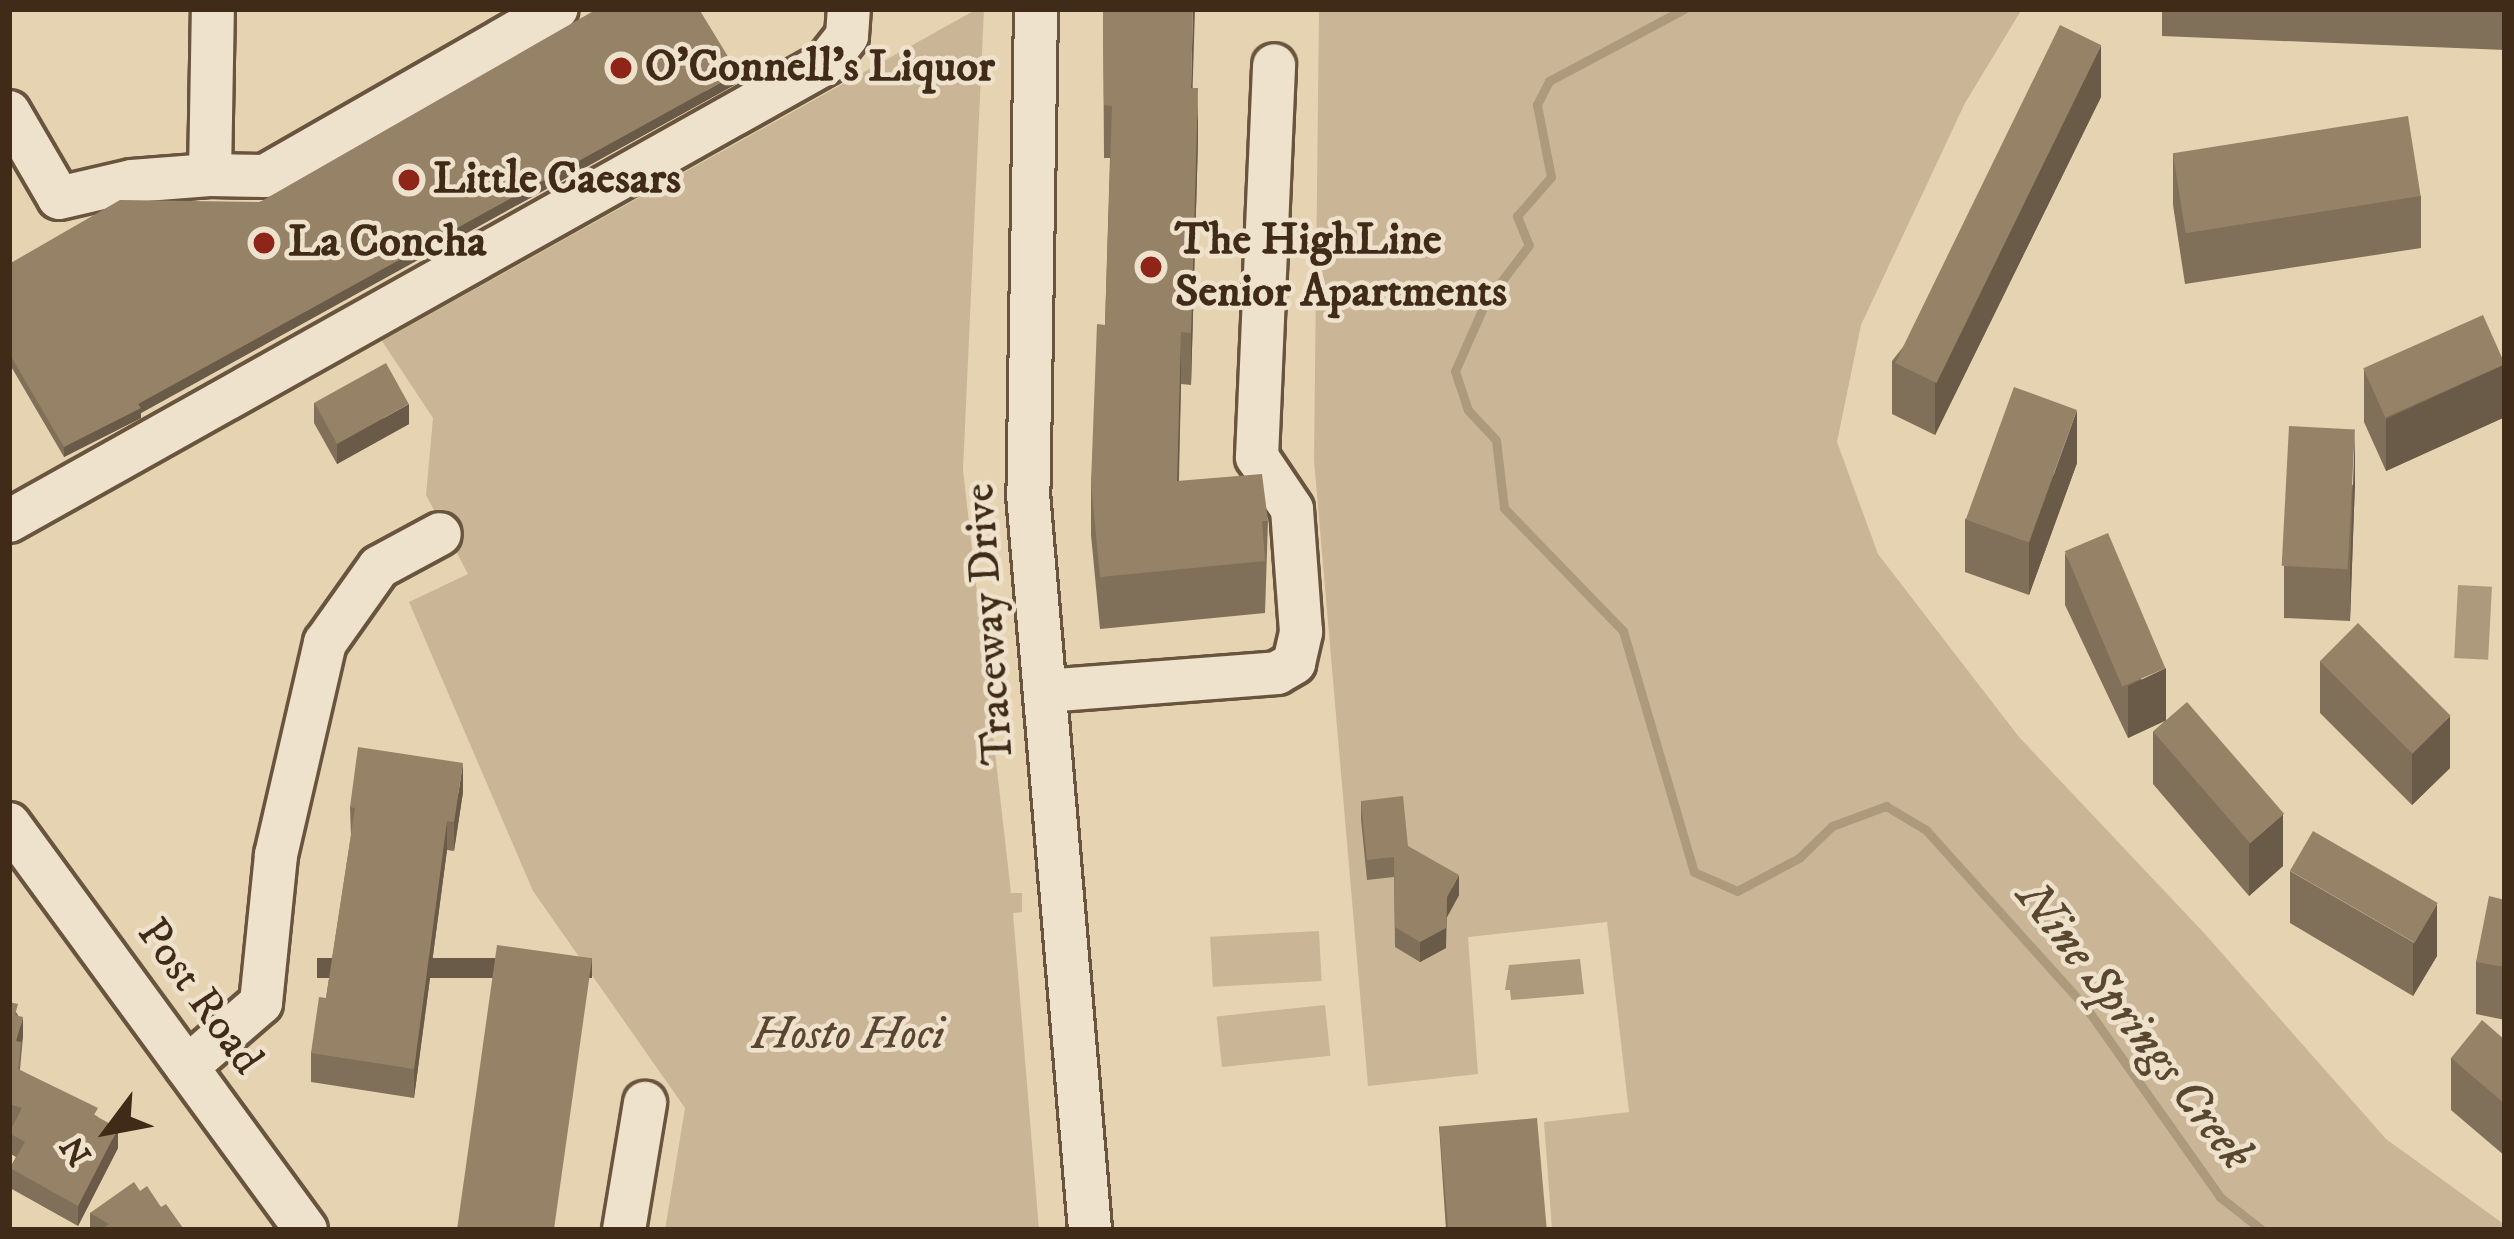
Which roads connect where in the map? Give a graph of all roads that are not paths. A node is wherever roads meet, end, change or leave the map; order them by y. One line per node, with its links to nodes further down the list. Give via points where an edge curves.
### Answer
1 (213, 9): 7 (street)
2 (557, 9): 7 (street, via 265,176)
3 (849, 9): 8 (street, via 847,36 826,62)
4 (1036, 9): 10 (street, Traceway Drive, via 1028,494)
5 (1274, 65): 10 (street, via 1257,457 1292,508 1301,632 1294,663 1277,673)
6 (9, 112): 7 (street, via 58,199)
7 (210, 176)
8 (9, 521)
9 (440, 534): 12 (street, via 379,567 326,643 276,855 261,1003)
10 (1045, 691): 16 (street, Traceway Drive)
11 (9, 824): 12 (street, Post Road)
12 (187, 1066): 14 (street, Post Road)
13 (645, 1103): 15 (street)
14 (306, 1230)
15 (624, 1230)
16 (1090, 1230)

